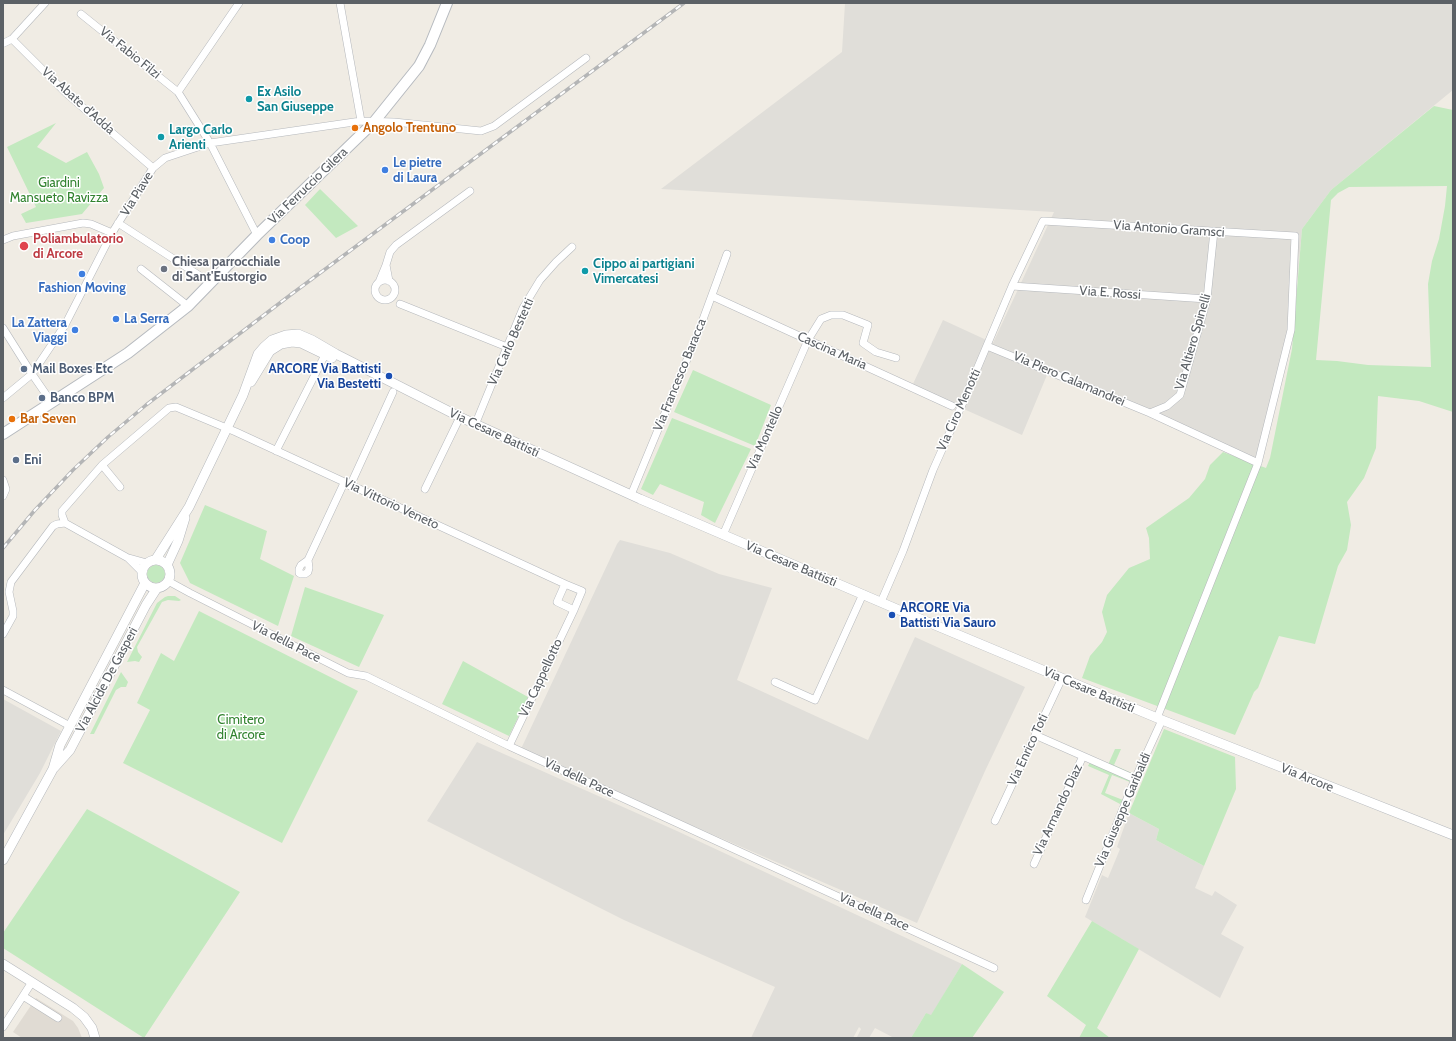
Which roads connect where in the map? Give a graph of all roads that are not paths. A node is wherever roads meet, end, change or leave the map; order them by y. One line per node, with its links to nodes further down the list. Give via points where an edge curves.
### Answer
1 (44, 3): 6 (street)
2 (240, 3): 9 (street)
3 (340, 3): 10 (street)
4 (447, 3): 11 (main road, Via Ferruccio Gilera, via 419,66)
5 (81, 14): 9 (street, Via Fabio Filzi)
6 (12, 39): 7 (street); 13 (street, Via Abate d'Adda, via 66,93)
7 (3, 42)
8 (586, 58): 11 (street, Via Piave, via 494,126 481,131)
9 (178, 92): 12 (street, Via Fabio Filzi)
10 (361, 121): 11 (street, Via Piave); 12 (street, Via Piave)
11 (374, 122): 19 (main road, Via Ferruccio Gilera)
12 (210, 143): 13 (street, Via Piave, via 165,158); 19 (street, Via Fabio Filzi)
13 (153, 168): 16 (street, Via Piave)
14 (470, 191): 24 (street, via 396,245 390,252)
15 (1043, 221): 17 (street, Via Antonio Gramsci); 29 (street, Via Ciro Menotti)
16 (118, 223): 18 (street, Via Piave); 28 (street)
17 (1214, 231): 20 (street, Via Antonio Gramsci); 32 (street, Via Altiero Spinelli)
18 (112, 234): 21 (street, via 83,222); 40 (street, Via Piave, via 65,325)
19 (257, 235): 28 (main road, Via Ferruccio Gilera)
20 (1295, 236): 51 (street, Via Giuseppe Garibaldi, via 1291,330)
21 (3, 240)
22 (572, 247): 37 (street, Via Carlo Bestetti, via 540,280 523,308)
23 (727, 254): 30 (street, Via Francesco Baracca)
24 (386, 265): 26 (street); 27 (street)
25 (140, 269): 33 (street)
26 (389, 281): 27 (street); 31 (street, via 394,288)
27 (379, 282): 31 (street, via 376,286 376,295 382,300)
28 (211, 283): 33 (main road, Via Ferruccio Gilera)
29 (1012, 286): 32 (street, Via E. Rossi); 36 (street, Via Ciro Menotti)
30 (712, 296): 35 (street, Cascina Maria); 57 (street, Via Francesco Baracca)
31 (391, 297): 37 (street, via 400,304)
32 (1207, 299): 45 (street, Via Altiero Spinelli, via 1180,394 1167,406)
33 (188, 306): 43 (main road, Via Ferruccio Gilera, via 128,353)
34 (3, 328): 40 (street)
35 (808, 340): 39 (street, Via Montello, via 821,319 843,315 868,325 863,343 876,352); 44 (street, Cascina Maria); 61 (street, Via Montello)
36 (987, 346): 45 (street, Via Piero Calamandrei); 74 (street, Via Ciro Menotti, via 933,470)
37 (507, 347): 47 (street, Via Carlo Bestetti)
38 (327, 352): 46 (street, Via Cesare Battisti); 48 (street, Via Cesare Battisti, via 298,334 292,338 281,336 272,340 261,350); 50 (street)
39 (896, 358)
40 (32, 374): 42 (street, Via Piave); 43 (street)
41 (393, 392): 54 (street)
42 (3, 398)
43 (52, 403): 49 (main road, Via Ferruccio Gilera)
44 (952, 406)
45 (1150, 413): 51 (street, Via Piero Calamandrei)
46 (460, 417): 47 (street, Via Cesare Battisti); 56 (street)
47 (476, 424): 57 (street, Via Cesare Battisti)
48 (227, 429): 50 (street, Via Vittorio Veneto); 52 (street, via 173,407 169,408); 59 (street)
49 (3, 434)
50 (276, 451): 54 (street, Via Vittorio Veneto)
51 (1258, 464): 80 (street, Via Giuseppe Garibaldi)
52 (102, 465): 55 (street); 60 (street, via 62,511)
53 (3, 480): 58 (street, via 6,489)
54 (347, 484): 64 (street); 68 (street, Via Vittorio Veneto)
55 (120, 487)
56 (425, 488)
57 (630, 495): 61 (street, Via Cesare Battisti)
58 (3, 496)
59 (189, 508): 63 (street); 66 (street)
60 (65, 523): 62 (street); 76 (street, via 53,526 11,582 9,592 13,614)
61 (723, 535): 73 (street, Via Cesare Battisti)
62 (128, 558): 65 (street); 67 (street)
63 (156, 560): 65 (street); 66 (street)
64 (308, 560)
65 (147, 563): 67 (street)
66 (167, 565): 69 (street, via 170,573)
67 (142, 572): 70 (street)
68 (556, 580): 71 (street, Via Cappellotto)
69 (168, 581): 72 (street); 83 (street, Via della Pace, via 348,673 366,676)
70 (145, 583): 72 (street); 81 (street, Via Alcide De Gasperi)
71 (565, 584): 75 (street, via 557,602); 75 (street, Via Cappellotto, via 582,591)
72 (157, 588): 85 (street, Via Alcide De Gasperi, via 72,746)
73 (863, 594): 74 (street, Via Cesare Battisti); 78 (street, via 816,700)
74 (881, 602): 77 (street, Via Cesare Battisti)
75 (574, 610): 83 (street, Via Cappellotto)
76 (3, 634)
77 (1062, 678): 80 (street, Via Cesare Battisti); 82 (street, Via Enrico Toti)
78 (775, 682)
79 (3, 690): 81 (street)
80 (1159, 719): 86 (street, Via Giuseppe Garibaldi); 88 (street, Via Arcore)
81 (70, 726): 85 (street, Via Alcide De Gasperi)
82 (1035, 735): 84 (street); 87 (street, Via Enrico Toti)
83 (509, 746): 93 (street, Via della Pace)
84 (1083, 756): 86 (street); 90 (street, Via Armando Diaz)
85 (53, 770): 89 (street, Via Alcide De Gasperi)
86 (1135, 780): 91 (street, Via Giuseppe Garibaldi)
87 (995, 821)
88 (1453, 835)
89 (3, 860)
90 (1034, 864)
91 (1086, 900)
92 (3, 964): 94 (street)
93 (994, 968)
94 (32, 982): 95 (street); 98 (street, via 84,1017 92,1028)
95 (23, 996): 96 (street); 97 (street)
96 (58, 1018)
97 (3, 1027)
98 (94, 1038)

